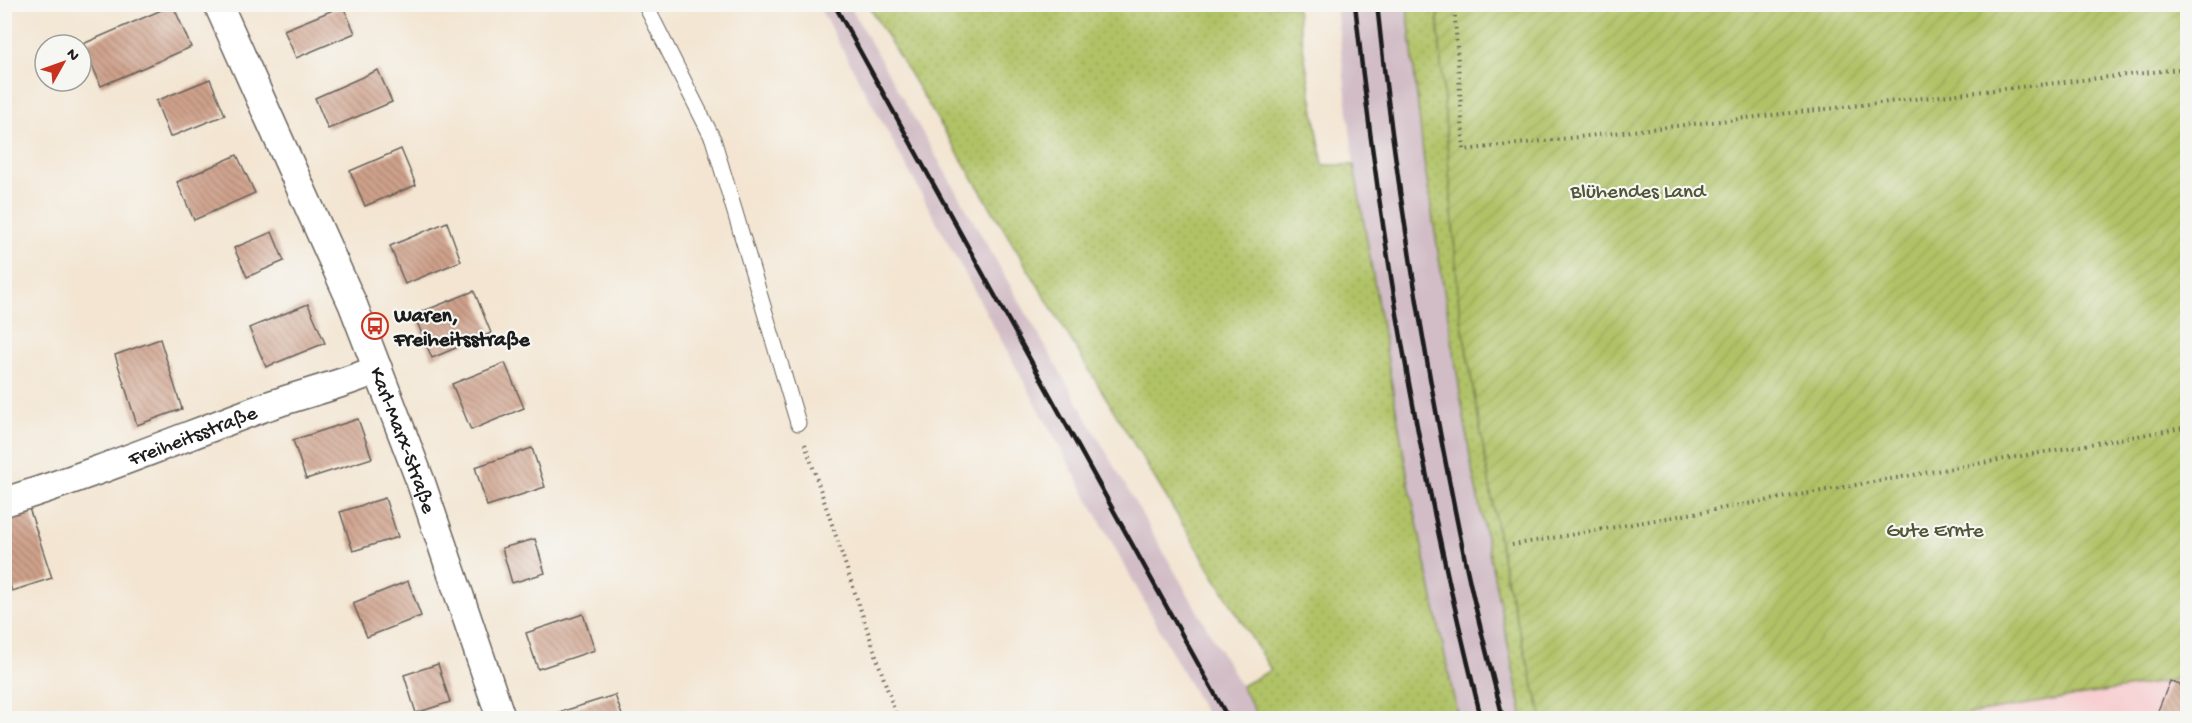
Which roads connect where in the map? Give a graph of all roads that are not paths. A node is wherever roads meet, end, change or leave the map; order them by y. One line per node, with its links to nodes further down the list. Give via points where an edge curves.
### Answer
1 (218, 4): 3 (street, Karl-Marx-Straße)
2 (645, 4): 4 (lane, via 713,139)
3 (378, 369): 5 (street, Freiheitsstraße); 6 (street, Karl-Marx-Straße)
4 (798, 423)
5 (4, 502)
6 (501, 718)

